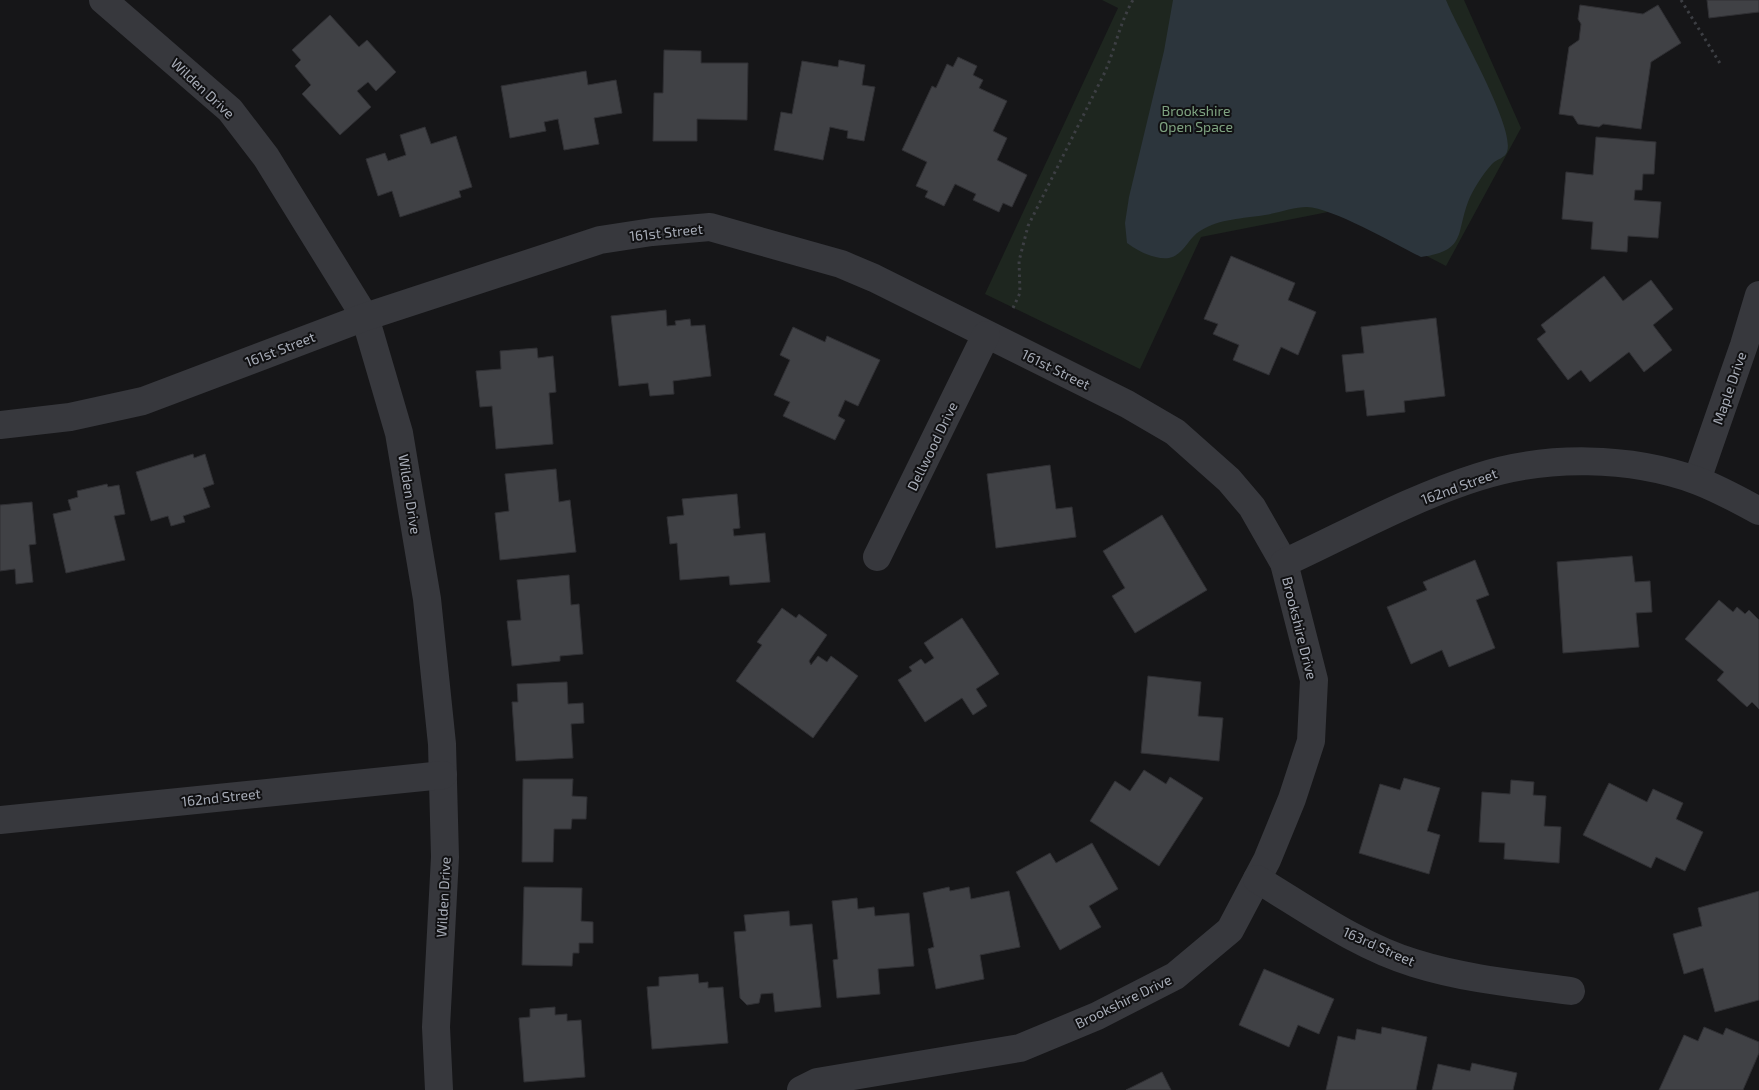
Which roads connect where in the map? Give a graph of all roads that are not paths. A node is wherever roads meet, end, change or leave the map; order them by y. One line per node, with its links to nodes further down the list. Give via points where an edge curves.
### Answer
1 (103, 0): 3 (street, Wilden Drive, via 230,110 266,157)
2 (1759, 295): 6 (street, Maple Drive)
3 (365, 317): 4 (street, 161st Street, via 600,240 710,227 840,264); 5 (street, 161st Street, via 143,401 70,417); 10 (street, Wilden Drive, via 400,433 427,599)
4 (986, 335): 8 (street, Dellwood Drive); 9 (street, 161st Street, via 1127,404 1175,432 1229,480 1252,507)
5 (0, 425)
6 (1697, 480): 7 (street, 162nd Street); 9 (street, 162nd Street, via 1638,466 1582,462 1528,465 1478,476)
7 (1759, 510)
8 (877, 557)
9 (1284, 563): 12 (street, Brookshire Drive, via 1314,680 1311,741 1292,799)
10 (443, 775): 11 (street, 162nd Street); 14 (street, Wilden Drive, via 445,857 436,1026)
11 (0, 820)
12 (1257, 879): 13 (street, 163rd Street, via 1355,938 1414,963 1494,980); 15 (street, Brookshire Drive, via 1230,930 1175,976 1097,1016 1020,1048 817,1082)
13 (1571, 991)
14 (439, 1090)
15 (801, 1090)

